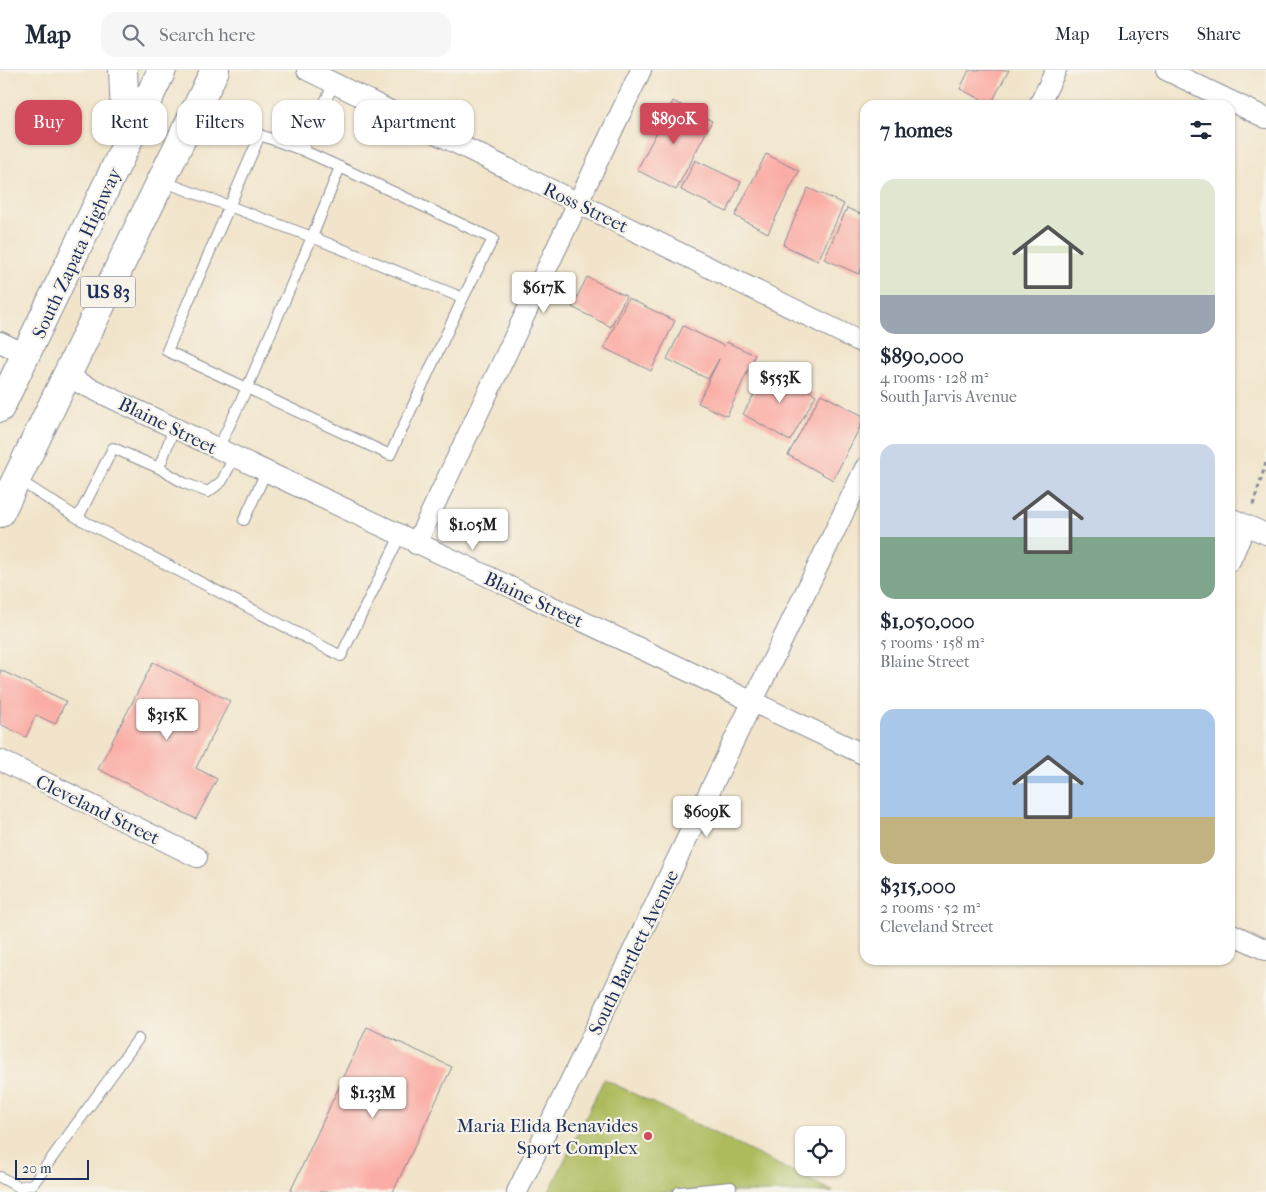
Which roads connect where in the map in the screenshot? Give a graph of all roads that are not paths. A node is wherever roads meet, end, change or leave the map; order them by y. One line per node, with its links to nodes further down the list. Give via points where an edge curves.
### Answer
1 (123, 70): 13 (main road)
2 (162, 70): 13 (main road, South Zapata Highway / US 83)
3 (214, 70): 16 (main road, US 83)
4 (307, 70): 8 (street, Ross Street)
5 (641, 70): 17 (street)
6 (1056, 70): 9 (street)
7 (1166, 70): 10 (street)
8 (334, 83): 14 (lane); 17 (street, Ross Street)
9 (1041, 100)
10 (1228, 100)
11 (1235, 103): 12 (street)
12 (1266, 118)
13 (126, 146): 23 (main road, South Zapata Highway / US 83)
14 (302, 150): 15 (lane); 18 (lane, via 260,134)
15 (340, 167): 19 (lane); 20 (lane, via 494,240)
16 (161, 181): 18 (lane); 24 (main road, US 83)
17 (577, 202): 22 (street, Ross Street); 39 (street)
18 (229, 208): 19 (lane); 25 (lane, via 167,351)
19 (312, 237): 20 (lane); 25 (lane)
20 (463, 298): 25 (lane, via 390,454)
21 (0, 342): 23 (street)
22 (860, 342)
23 (27, 355): 26 (main road, South Zapata Highway / US 83)
24 (67, 377): 27 (street, Blaine Street); 32 (main road, US 83)
25 (247, 388): 28 (lane)
26 (0, 408)
27 (174, 428): 28 (street, Blaine Street); 29 (lane)
28 (226, 453): 29 (lane, via 222,481 208,492); 30 (street, Blaine Street)
29 (159, 468): 34 (lane, via 113,448)
30 (266, 472): 35 (lane); 39 (street, Blaine Street)
31 (860, 478): 40 (street, South Bartlett Avenue)
32 (17, 479): 33 (main road, US 83); 34 (lane)
33 (0, 512)
34 (78, 518): 39 (lane, via 215,585 341,656)
35 (244, 520)
36 (1238, 521): 37 (street); 38 (street)
37 (1266, 534)
38 (1235, 536)
39 (408, 540): 40 (street, Blaine Street)
40 (754, 701): 41 (street, Blaine Street); 49 (street, South Bartlett Avenue)
41 (860, 753)
42 (0, 760): 43 (street, Cleveland Street)
43 (197, 857)
44 (1235, 935): 45 (street)
45 (1266, 950)
46 (138, 1039): 47 (lane, via 33,1184 19,1187)
47 (0, 1177)
48 (731, 1186): 50 (lane)
49 (523, 1190)
50 (679, 1192)

